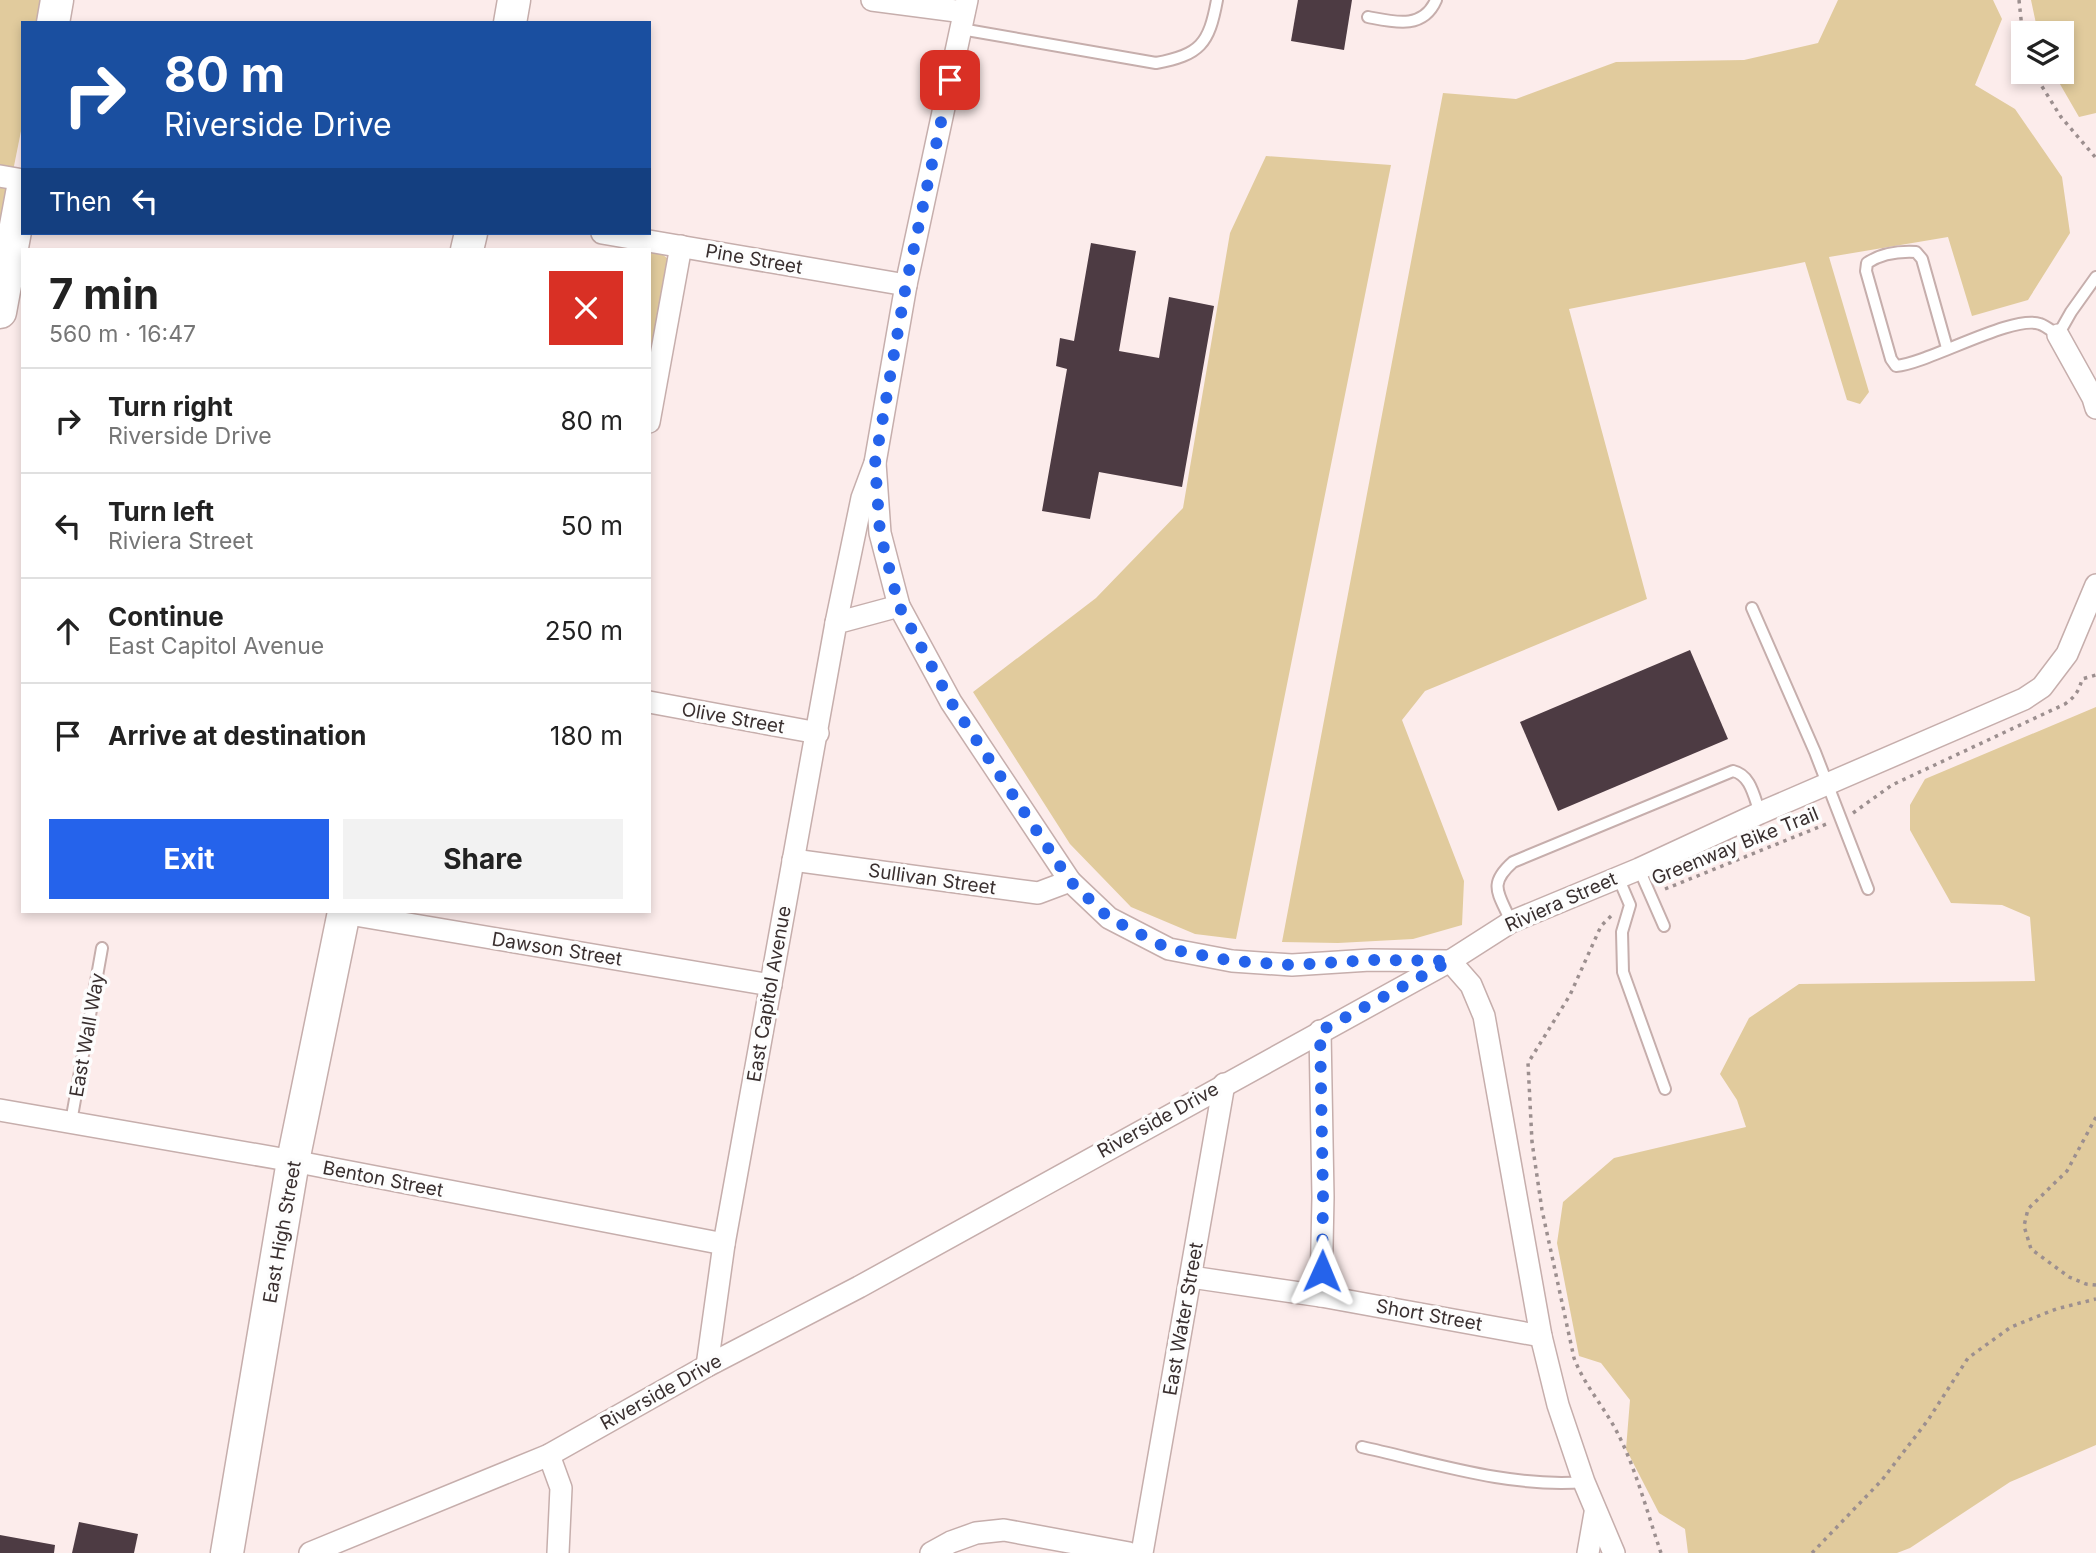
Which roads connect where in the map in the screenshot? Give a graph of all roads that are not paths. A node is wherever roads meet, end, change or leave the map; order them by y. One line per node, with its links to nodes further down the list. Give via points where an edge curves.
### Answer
1 (57, 0): 8 (main road)
2 (514, 0): 9 (main road)
3 (872, 0): 6 (street)
4 (1217, 0): 6 (lane, via 1200,48 1179,59 1156,63)
5 (1436, 0): 7 (lane, via 1419,20 1400,23)
6 (964, 14): 17 (street, East Capitol Avenue)
7 (1368, 17)
8 (53, 21)
9 (510, 21)
10 (0, 176): 11 (street)
11 (21, 180)
12 (21, 201): 15 (main road)
13 (614, 235): 14 (street, Pine Street)
14 (681, 246): 17 (street, Pine Street); 22 (street)
15 (10, 270): 18 (main road)
16 (2096, 277): 19 (lane)
17 (906, 285): 23 (street, East Capitol Avenue)
18 (0, 312)
19 (2058, 335): 20 (lane, via 2038,323 2017,324); 21 (street)
20 (1947, 348): 20 (lane, via 1910,365 1896,366 1867,263 1901,251 1923,259)
21 (2096, 408)
22 (651, 411)
23 (875, 463): 25 (street, East Capitol Avenue, via 880,533); 27 (street, East Capitol Avenue, via 862,498)
24 (2095, 591): 30 (street, Riviera Street, via 2067,654 2042,687 2003,710)
25 (899, 606): 27 (street); 35 (street, via 951,702)
26 (1752, 608): 30 (lane)
27 (836, 623): 29 (street, East Capitol Avenue)
28 (651, 702): 29 (street, Olive Street)
29 (818, 733): 32 (street, East Capitol Avenue)
30 (1828, 785): 31 (street, Riviera Street); 36 (lane)
31 (1760, 813): 33 (street, Riviera Street); 38 (lane, via 1748,779 1733,771 1513,862 1500,874 1496,889)
32 (793, 860): 35 (street, Sullivan Street, via 1038,893); 42 (street, East Capitol Avenue)
33 (1639, 869): 34 (street, Riviera Street); 39 (lane)
34 (1618, 877): 38 (street, Riviera Street); 45 (lane, via 1630,905 1622,932 1623,972)
35 (1070, 881): 41 (street, via 1109,918 1169,949 1232,961 1293,965)
36 (1867, 889)
37 (344, 913): 42 (street, Dawson Street); 48 (main road, East High Street)
38 (1511, 922): 41 (street, Riviera Street)
39 (1664, 926)
40 (102, 948): 47 (lane, East Wall Way)
41 (1450, 961): 43 (street, Riverside Drive); 52 (street, via 1471,985 1484,1016)
42 (771, 985): 49 (street, East Capitol Avenue)
43 (1320, 1031): 44 (street, Riverside Drive); 51 (street)
44 (1224, 1084): 50 (street, East Water Street); 53 (street, Riverside Drive)
45 (1665, 1089)
46 (0, 1110): 47 (street, Benton Street)
47 (71, 1122): 48 (street, Benton Street)
48 (293, 1161): 49 (street, Benton Street); 58 (main road, East High Street)
49 (724, 1244): 53 (street, East Capitol Avenue)
50 (1191, 1277): 51 (street, Short Street); 63 (street, East Water Street)
51 (1321, 1296): 52 (street, Short Street)
52 (1541, 1336): 56 (street)
53 (707, 1366): 55 (street, Riverside Drive)
54 (1362, 1447): 56 (lane, via 1516,1479)
55 (549, 1455): 59 (street, Riverside Drive); 60 (street, via 561,1488)
56 (1584, 1482): 57 (street)
57 (1595, 1513): 64 (street); 65 (street)
58 (227, 1553)
59 (310, 1553)
60 (558, 1553)
61 (931, 1553): 62 (street, via 976,1533 1004,1530)
62 (1129, 1553)
63 (1142, 1553)
64 (1588, 1553)
65 (1614, 1553)

